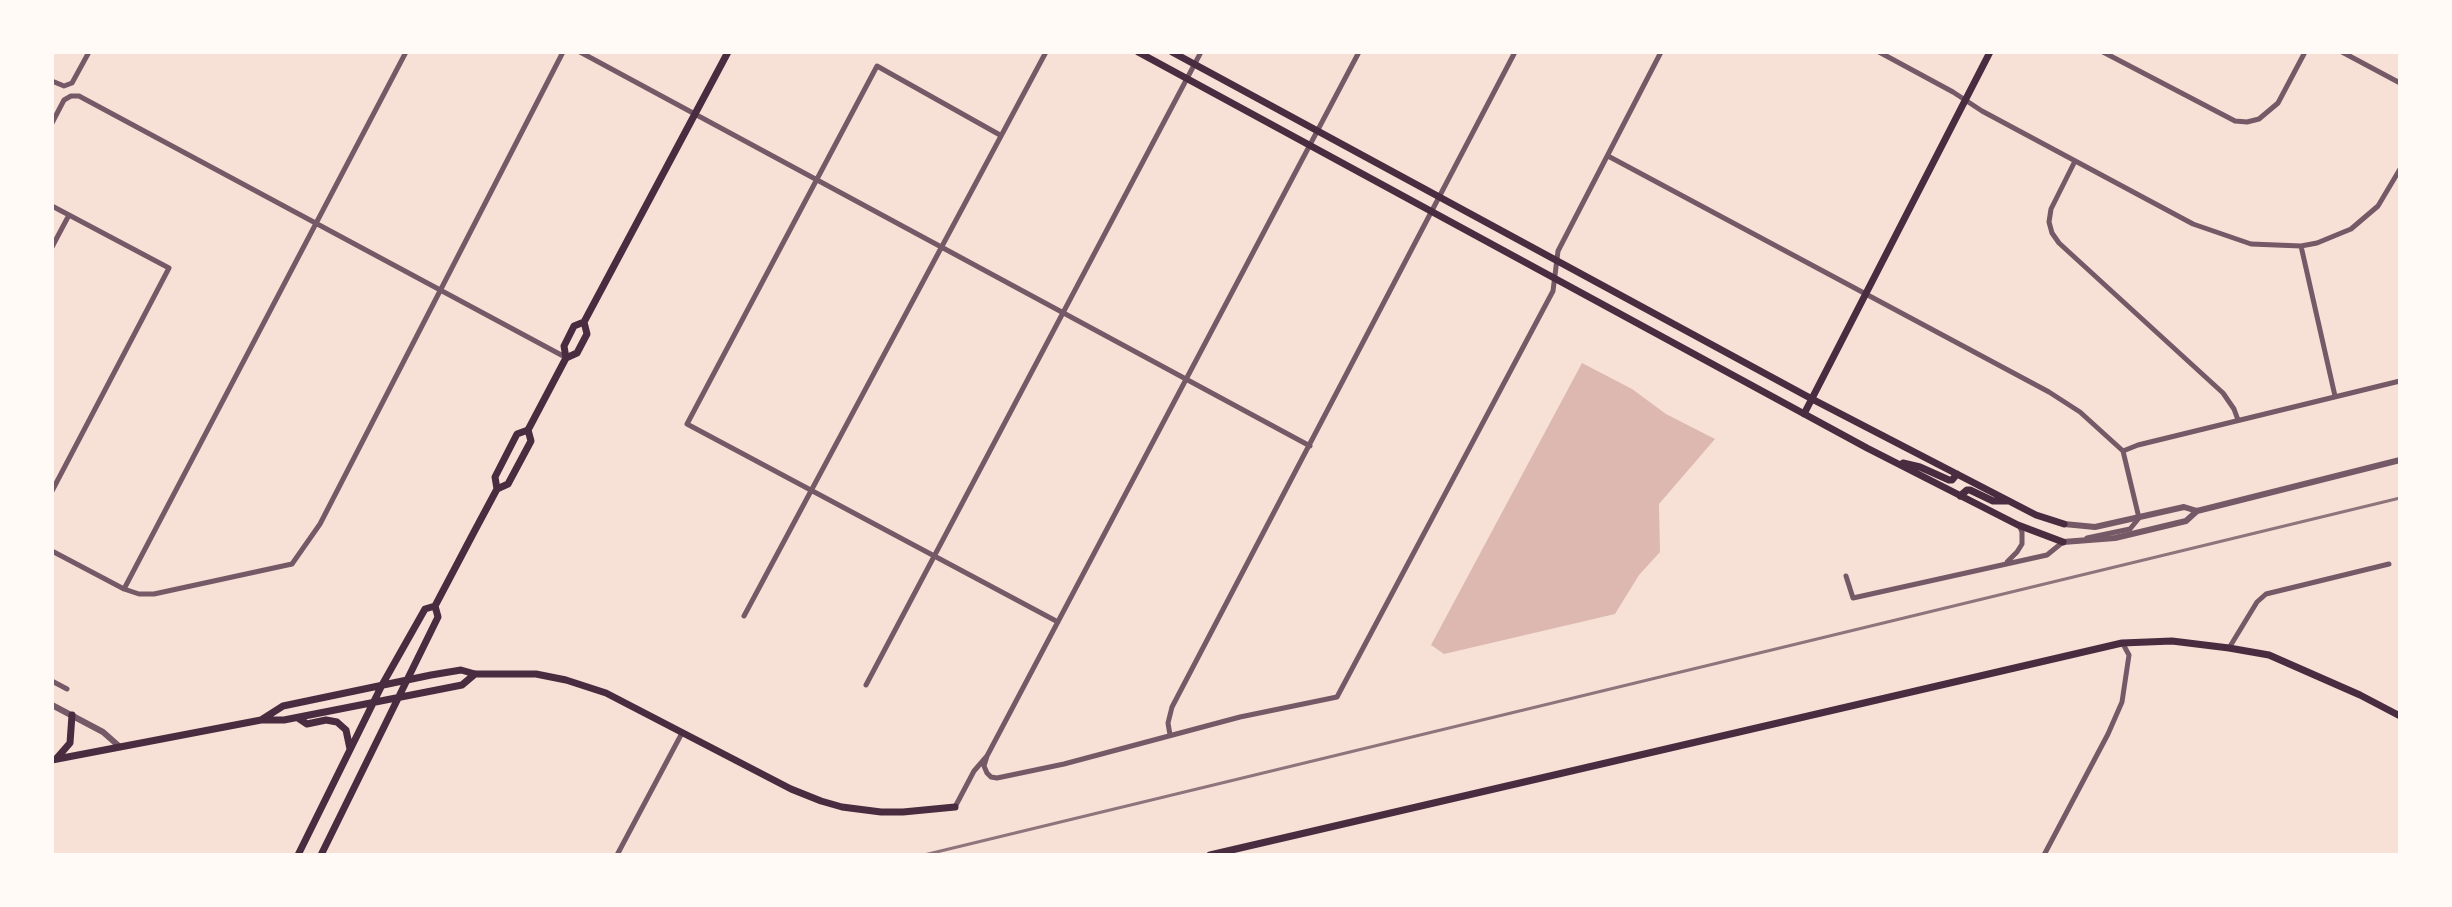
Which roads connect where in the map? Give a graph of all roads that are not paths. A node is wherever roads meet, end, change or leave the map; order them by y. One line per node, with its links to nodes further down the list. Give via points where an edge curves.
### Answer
1 (89, 52): 20 (street, via 69,85)
2 (406, 52): 36 (street)
3 (563, 52): 42 (street)
4 (580, 52): 23 (street)
5 (728, 52): 23 (main road)
6 (1046, 52): 26 (street)
7 (1138, 52): 19 (main road)
8 (1172, 52): 18 (main road)
9 (1201, 52): 18 (street)
10 (1359, 52): 25 (street)
11 (1515, 52): 32 (street)
12 (1661, 52): 28 (street)
13 (1879, 52): 22 (street)
14 (1990, 52): 22 (main road)
15 (2103, 52): 16 (street, via 2235,121 2247,122 2278,103)
16 (2305, 52)
17 (2342, 52): 21 (street)
18 (1195, 65): 19 (street); 25 (main road)
19 (1187, 79): 27 (main road); 44 (street)
20 (52, 81)
21 (2400, 83)
22 (1965, 100): 29 (street); 43 (main road)
23 (694, 115): 31 (street); 45 (main road)
24 (52, 123): 36 (street, via 64,100 79,96)
25 (1317, 132): 27 (street); 32 (main road)
26 (1000, 135): 31 (street, via 877,66); 39 (street)
27 (1310, 145): 34 (main road); 47 (street)
28 (1608, 156): 40 (street); 43 (street)
29 (2075, 161): 37 (street, via 2211,232 2251,244); 52 (street, via 2051,209 2052,233 2223,393)
30 (2400, 169): 37 (street, via 2366,218 2332,238)
31 (816, 180): 39 (street); 60 (street, via 687,424)
32 (1439, 197): 34 (street); 40 (main road)
33 (52, 206): 35 (street)
34 (1432, 212): 41 (main road); 54 (street)
35 (69, 215): 38 (street); 61 (street, via 169,268)
36 (317, 224): 42 (street); 75 (street)
37 (2301, 246): 49 (street)
38 (52, 247)
39 (941, 247): 44 (street); 60 (street)
40 (1557, 261): 41 (street); 50 (main road)
41 (1554, 279): 51 (main road); 95 (street, via 1553,291 1337,697)
42 (440, 290): 46 (street); 75 (street, via 320,524 292,564 154,594)
43 (1865, 295): 50 (main road); 55 (street, via 2049,392)
44 (1065, 314): 47 (street); 71 (street)
45 (584, 322): 46 (main road, via 574,326 564,346); 46 (main road, via 587,334 577,353)
46 (566, 358): 53 (main road)
47 (1187, 380): 54 (street); 78 (street)
48 (2400, 381): 49 (street)
49 (2335, 396): 52 (street)
50 (1812, 399): 51 (main road); 58 (main road)
51 (1804, 414): 56 (main road)
52 (2238, 420): 55 (street)
53 (528, 430): 59 (main road, via 517,434 495,477); 59 (main road, via 531,441 508,484)
54 (1310, 446): 95 (street, via 1172,707)
55 (2123, 451): 65 (street)
56 (1889, 459): 58 (main road, via 1949,480); 62 (main road)
57 (2400, 460): 64 (street)
58 (1957, 474): 63 (main road)
59 (497, 489): 76 (main road)
60 (811, 490): 71 (street); 77 (street)
61 (52, 491)
62 (1960, 496): 63 (main road, via 1970,490); 67 (main road)
63 (2009, 502): 66 (main road)
64 (2197, 511): 65 (street, via 2184,507); 68 (street, via 2186,521)
65 (2139, 518): 66 (street, via 2095,527); 68 (street, via 2130,529)
66 (2064, 524)
67 (2018, 525): 69 (main road); 72 (street, via 2022,544)
68 (2078, 541): 69 (street)
69 (2063, 542): 72 (street, via 2047,555)
70 (52, 551): 75 (street)
71 (934, 556): 78 (street); 85 (street)
72 (2006, 562): 74 (street, via 1853,598)
73 (2389, 564): 80 (street, via 2266,594)
74 (1846, 576)
75 (124, 589)
76 (435, 606): 82 (main road, via 438,617); 84 (main road, via 425,609)
77 (744, 616)
78 (1058, 622): 98 (street)
79 (2122, 643): 80 (main road, via 2172,641); 101 (main road); 106 (street, via 2129,655 2122,702)
80 (2229, 648): 91 (main road, via 2269,655)
81 (475, 674): 82 (main road, via 461,670); 87 (main road, via 462,685); 94 (main road, via 566,680 606,693)
82 (407, 680): 84 (main road); 87 (main road)
83 (52, 681): 86 (street)
84 (382, 685): 88 (main road); 93 (main road, via 283,706)
85 (866, 685)
86 (67, 689)
87 (399, 696): 88 (main road); 103 (main road)
88 (374, 701): 92 (main road); 97 (main road)
89 (52, 705): 90 (street)
90 (72, 715): 96 (street); 99 (main road, via 70,743)
91 (2400, 716)
92 (298, 718): 93 (main road); 97 (main road, via 307,724 337,722 346,730)
93 (261, 720): 96 (main road)
94 (683, 732): 100 (main road, via 791,789 842,807 903,812); 104 (street)
95 (1170, 735): 98 (street, via 997,778 987,773)
96 (120, 747): 99 (main road)
97 (350, 751): 102 (main road)
98 (987, 756): 100 (street)
99 (54, 759)
100 (955, 807)
101 (1236, 852): 105 (main road)
102 (298, 855)
103 (321, 855)
104 (617, 855)
105 (1210, 855)
106 (2044, 855)

